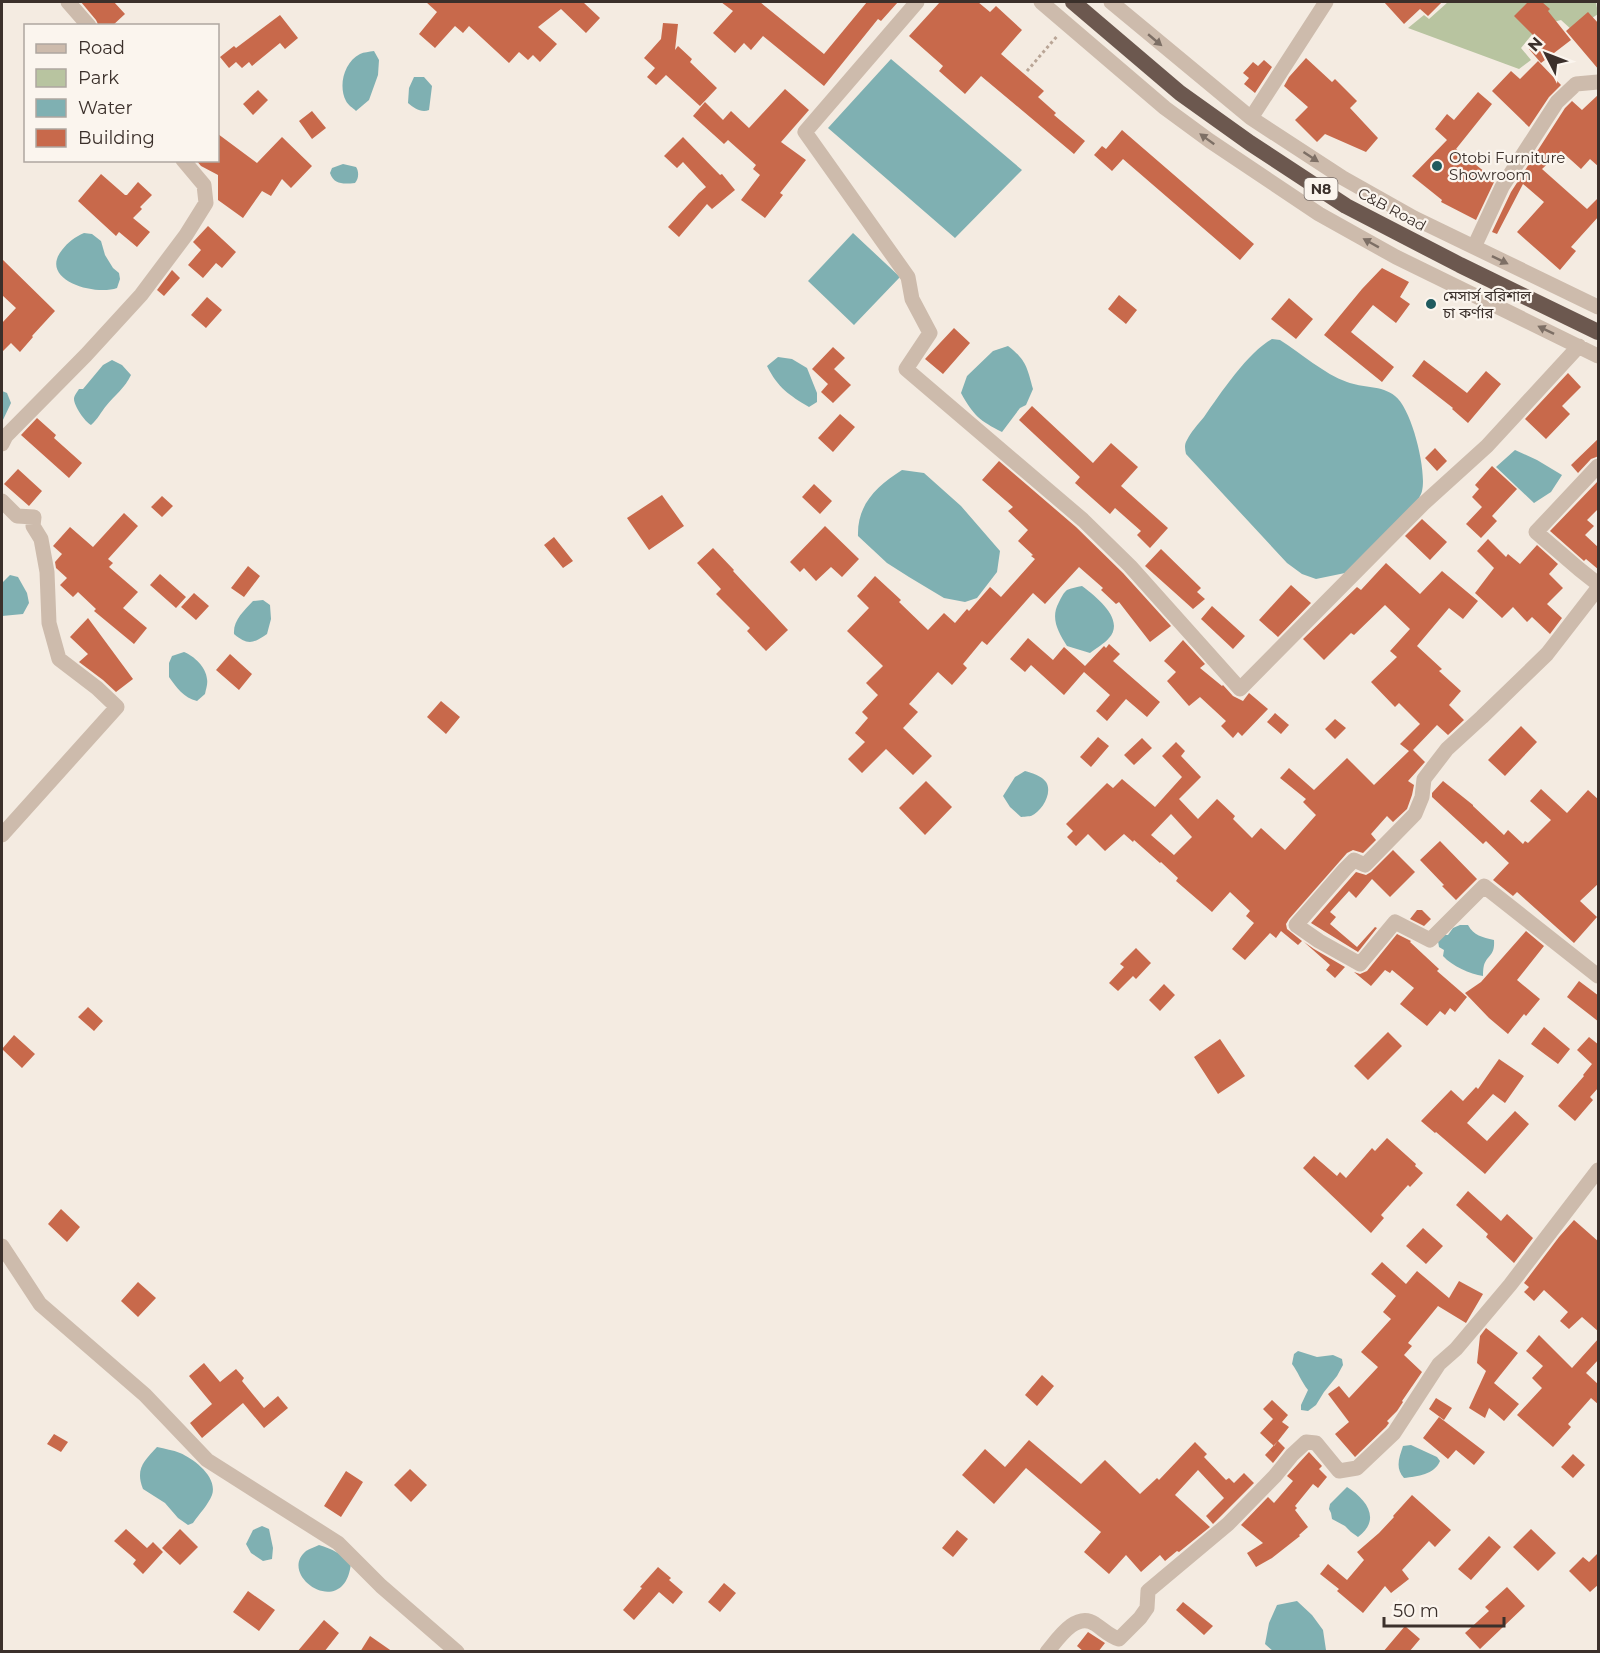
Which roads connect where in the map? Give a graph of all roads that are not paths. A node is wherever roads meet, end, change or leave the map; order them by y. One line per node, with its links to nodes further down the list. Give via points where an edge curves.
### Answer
1 (68, 2): 7 (street)
2 (917, 2): 14 (street, via 805,132 908,277 912,299 930,333 906,369 1083,520 1130,566 1240,689 1423,504 1487,446)
3 (1041, 2): 14 (street, one-way to 3, via 1396,257 1319,214 1165,108)
4 (1073, 2): 13 (highway, C&B Road / N8, via 1180,93 1346,206)
5 (1111, 2): 9 (street, one-way to 9)
6 (1326, 2): 9 (street)
7 (86, 24)
8 (1599, 82): 11 (street, via 1576,84 1557,102 1502,187)
9 (1251, 118): 11 (street, one-way to 11, via 1343,178)
10 (185, 162): 16 (street, via 204,185 206,203 186,235 141,295 6,435)
11 (1473, 247): 12 (street, one-way to 12)
12 (1599, 307)
13 (1599, 332)
14 (1580, 346): 15 (street)
15 (1599, 356)
16 (2, 444)
17 (1599, 466): 19 (street, via 1536,532)
18 (2, 501): 20 (street, via 16,516 34,517 33,526 41,539 47,572 49,623 59,659 117,707)
19 (1599, 586): 21 (street, via 1547,654 1447,749 1424,779 1415,814 1365,865 1354,860 1296,925 1360,964 1395,922 1430,940 1484,886)
20 (2, 836)
21 (1599, 976)
22 (1599, 1170): 25 (street, via 1510,1285 1456,1349 1438,1364 1394,1433 1357,1468 1339,1471 1316,1443 1306,1442 1228,1524 1148,1591 1147,1608 1119,1639 1093,1622 1080,1620)
23 (2, 1246): 24 (street, via 40,1304 145,1395 207,1460 338,1543)
24 (457, 1652)
25 (1047, 1652)

